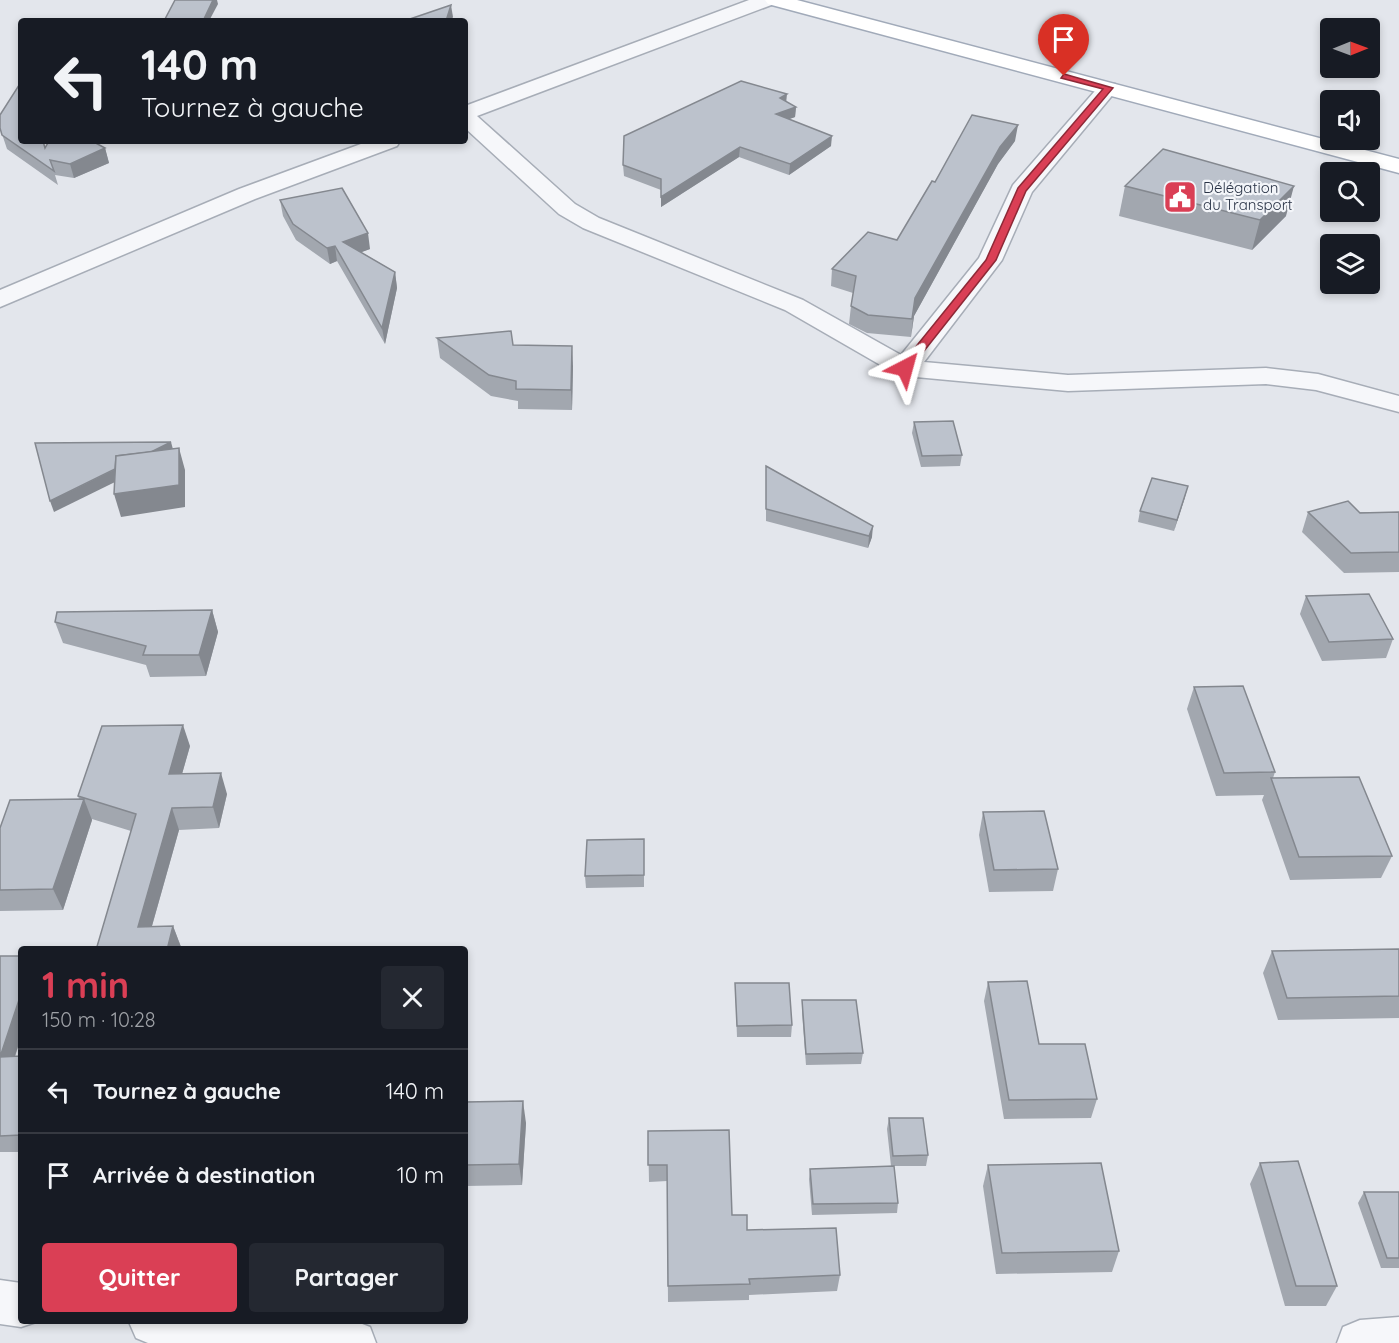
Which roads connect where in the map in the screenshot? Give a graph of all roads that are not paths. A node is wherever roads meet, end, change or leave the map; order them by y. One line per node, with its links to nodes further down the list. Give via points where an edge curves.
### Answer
1 (768, 0): 4 (street)
2 (775, 0): 3 (main road)
3 (1108, 88): 7 (main road); 9 (street, via 1021,190 990,260)
4 (468, 113)
5 (468, 117): 9 (street, via 567,209 591,223 794,305)
6 (381, 144): 8 (street, via 247,194)
7 (1399, 166)
8 (0, 299)
9 (905, 368): 10 (street, via 1068,383 1266,376 1318,382)
10 (1399, 404)
11 (0, 1302): 12 (street)
12 (18, 1305)
13 (171, 1324): 15 (street)
14 (1399, 1340): 16 (street)
15 (352, 1343)
16 (1360, 1343)

